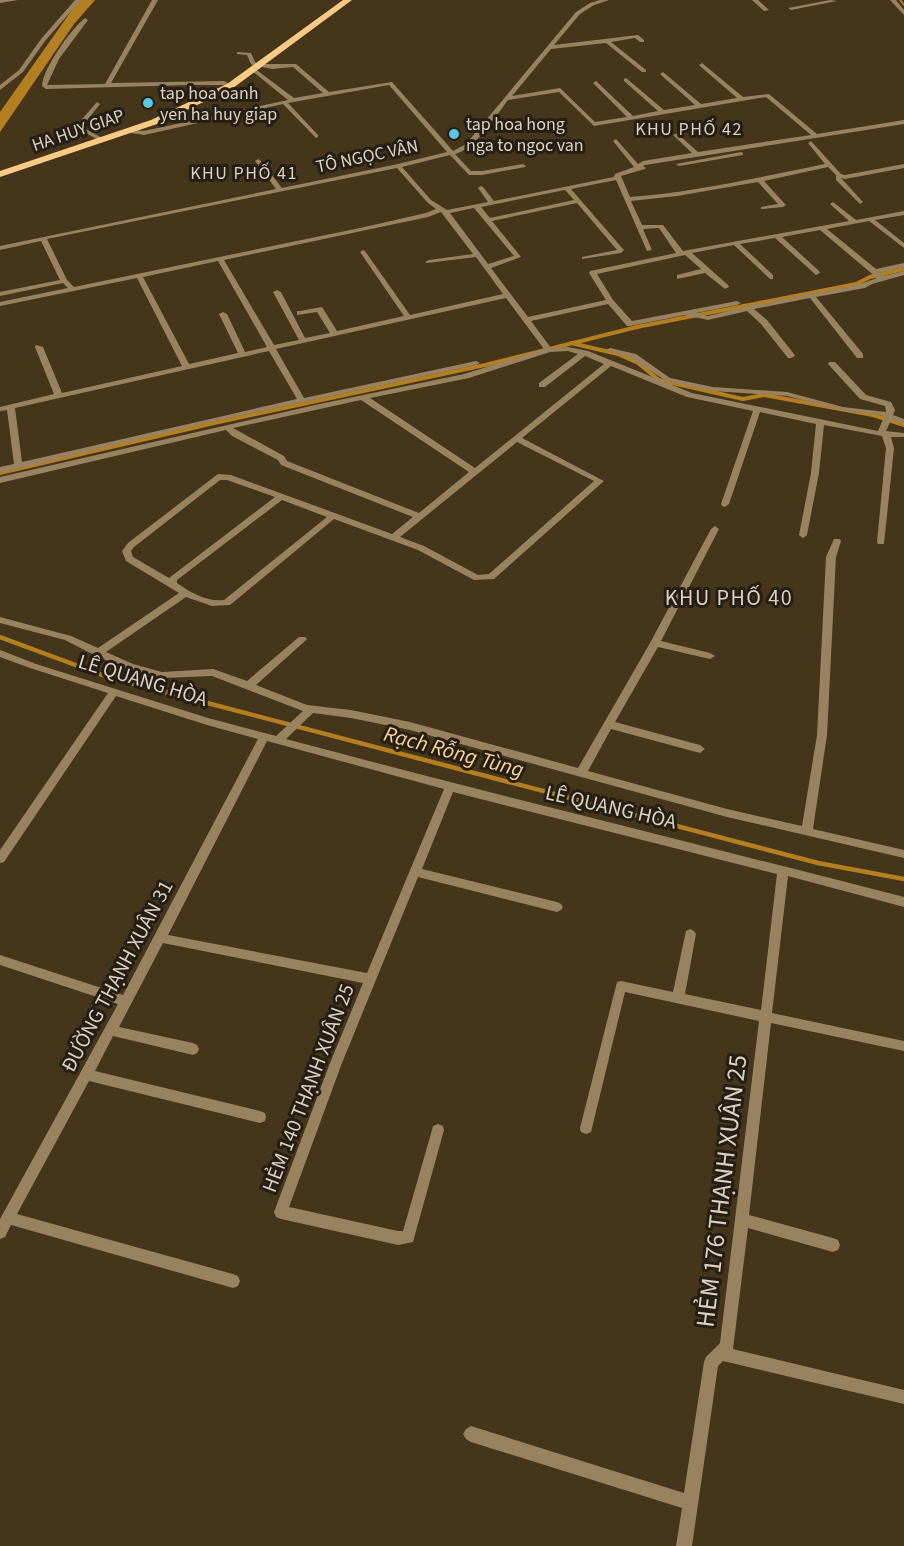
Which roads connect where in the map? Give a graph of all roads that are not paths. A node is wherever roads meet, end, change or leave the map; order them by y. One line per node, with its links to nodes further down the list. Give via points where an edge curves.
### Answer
1 (15, 0): 9 (street)
2 (78, 0): 26 (street, via 21,71)
3 (155, 0): 24 (street)
4 (348, 0): 19 (main road, HA HUY GIAP)
5 (606, 0): 16 (street, TÔ NGỌC VÂN, via 578,13)
6 (755, 0): 11 (street)
7 (833, 0): 10 (street)
8 (893, 0): 12 (street)
9 (0, 1)
10 (792, 8)
11 (766, 9)
12 (904, 13)
13 (85, 20): 24 (street, via 56,59 44,85)
14 (607, 41): 15 (street, via 636,36); 16 (street); 20 (street)
15 (642, 41)
16 (550, 47): 28 (street, TÔ NGỌC VÂN)
17 (238, 52): 19 (street, via 249,54)
18 (702, 65): 29 (street)
19 (258, 68): 25 (main road, HA HUY GIAP); 27 (street, via 294,64); 30 (street)
20 (644, 71)
21 (663, 74): 33 (street)
22 (626, 80): 34 (street)
23 (596, 83): 35 (street)
24 (108, 84): 25 (street, via 187,82)
25 (230, 86): 38 (main road, HA HUY GIAP)
26 (0, 88)
27 (327, 94): 30 (street); 45 (street, via 390,83)
28 (505, 99): 35 (street, via 560,90 594,124); 45 (street, TÔ NGỌC VÂN, via 468,145)
29 (741, 99): 33 (street); 40 (street, via 767,95)
30 (292, 100): 31 (street)
31 (284, 102): 38 (street, via 144,133); 41 (street)
32 (97, 104): 42 (street, via 78,127)
33 (699, 106): 34 (street)
34 (662, 112): 35 (street)
35 (632, 118)
36 (904, 122): 40 (street)
37 (904, 129): 44 (street)
38 (126, 131): 42 (main road, HA HUY GIAP)
39 (683, 133): 46 (street, via 676,135)
40 (815, 135): 46 (street)
41 (316, 136)
42 (102, 140): 53 (main road, HA HUY GIAP)
43 (616, 141): 52 (street)
44 (811, 143): 48 (street); 52 (street)
45 (453, 153): 49 (street, TÔ NGỌC VÂN); 50 (street, via 469,173)
46 (696, 154): 52 (street, via 643,163)
47 (258, 161): 58 (street)
48 (829, 165): 54 (street); 56 (street)
49 (398, 166): 58 (street, TÔ NGỌC VÂN); 65 (street, via 429,201)
50 (523, 166)
51 (904, 166): 54 (street)
52 (638, 168): 55 (street)
53 (0, 174)
54 (839, 175): 61 (street, via 837,179)
55 (617, 178): 57 (street); 59 (street)
56 (760, 180): 59 (street); 64 (street, via 783,206)
57 (567, 188): 60 (street); 63 (street, via 487,195)
58 (280, 190): 73 (street, TÔ NGỌC VÂN)
59 (626, 199): 70 (street)
60 (579, 201): 67 (street); 81 (street, via 621,250)
61 (860, 202)
62 (833, 204): 69 (street)
63 (476, 206): 65 (street); 67 (street)
64 (763, 208)
65 (444, 210): 80 (street); 82 (street)
66 (904, 213): 68 (street)
67 (488, 220): 85 (street, via 518,257)
68 (871, 220): 69 (street); 75 (street)
69 (855, 222): 71 (street)
70 (639, 227): 77 (street); 79 (street, via 661,225)
71 (822, 228): 72 (street); 89 (street)
72 (777, 236): 74 (street); 87 (street)
73 (43, 238): 76 (street, TÔ NGỌC VÂN); 93 (street)
74 (736, 244): 79 (street); 92 (street)
75 (904, 246)
76 (0, 249)
77 (649, 249)
78 (363, 252): 106 (street)
79 (684, 254): 86 (street); 99 (street, via 592,273)
80 (478, 255): 83 (street); 85 (street)
81 (584, 258)
82 (220, 259): 90 (street); 111 (street)
83 (429, 262)
84 (904, 265): 89 (street)
85 (486, 267): 97 (street)
86 (707, 270): 91 (street); 94 (street)
87 (816, 273)
88 (904, 273): 89 (street)
89 (879, 275): 98 (street, via 862,286)
90 (139, 276): 93 (street); 121 (street)
91 (680, 277)
92 (770, 277)
93 (68, 285): 96 (street); 101 (street)
94 (725, 287)
95 (277, 292): 109 (street)
96 (0, 294)
97 (508, 295): 106 (street); 107 (street)
98 (811, 296): 102 (street); 117 (street)
99 (610, 301): 105 (street, via 630,324); 107 (street)
100 (737, 303): 105 (street)
101 (0, 304)
102 (748, 308): 105 (street, via 708,318); 116 (street)
103 (300, 313): 108 (street, via 319,309)
104 (223, 314): 115 (street)
105 (689, 314)
106 (408, 316): 108 (street)
107 (526, 320): 112 (street)
108 (335, 334): 109 (street)
109 (303, 341): 111 (street)
110 (39, 347): 124 (street)
111 (273, 348): 115 (street); 125 (street)
112 (547, 348): 114 (street); 123 (street, via 466,376)
113 (610, 350): 129 (street, via 633,356 668,380 713,389 787,394)
114 (585, 353): 118 (street); 122 (street)
115 (243, 355): 121 (street)
116 (791, 356)
117 (860, 356)
118 (611, 362): 128 (street, via 690,395); 135 (street)
119 (476, 363): 123 (street)
120 (832, 364): 129 (street, via 863,397 888,404)
121 (186, 368): 124 (street)
122 (542, 385)
123 (357, 395): 125 (street); 132 (street); 138 (street)
124 (59, 396): 126 (street)
125 (302, 401): 136 (street)
126 (11, 406): 127 (street); 136 (street)
127 (0, 408)
128 (757, 410): 130 (street); 141 (street)
129 (888, 417): 131 (street); 133 (street)
130 (819, 422): 133 (street); 145 (street)
131 (904, 422)
132 (228, 428): 139 (street); 143 (street, via 285,463)
133 (883, 432): 134 (street); 148 (street, via 890,448)
134 (904, 435)
135 (516, 438): 138 (street); 146 (street, via 600,481 491,577 477,578 421,548)
136 (18, 465): 137 (street)
137 (0, 470)
138 (475, 472): 143 (street)
139 (0, 480)
140 (281, 497): 142 (street); 149 (street, via 173,579); 149 (street, via 228,477 218,477 130,544 126,551 129,559)
141 (725, 504)
142 (333, 516): 146 (street); 150 (street, via 227,603 212,603)
143 (421, 517): 146 (street)
144 (716, 529): 153 (street)
145 (803, 535)
146 (393, 538)
147 (837, 541): 165 (street, via 831,557 822,735)
148 (881, 542)
149 (172, 584): 150 (street)
150 (185, 593): 155 (street)
151 (0, 620): 155 (street, via 68,638)
152 (302, 639): 157 (street)
153 (655, 643): 156 (street); 160 (street)
154 (0, 653): 158 (street, LÊ QUANG HÒA)
155 (98, 653): 157 (street, via 162,675 213,672)
156 (710, 656)
157 (248, 686): 159 (street)
158 (114, 692): 161 (street, LÊ QUANG HÒA); 167 (street)
159 (308, 712): 161 (street, ĐƯỜNG THẠNH XUÂN 31); 163 (street, via 351,714 410,726)
160 (608, 724): 162 (street); 163 (street)
161 (276, 736): 164 (street, LÊ QUANG HÒA); 173 (street, ĐƯỜNG THẠNH XUÂN 31)
162 (700, 748)
163 (581, 773): 165 (street, via 727,813)
164 (450, 787): 168 (street, LÊ QUANG HÒA); 169 (street, HẺM 140 THẠNH XUÂN 25)
165 (807, 830): 166 (street)
166 (904, 854)
167 (0, 859)
168 (783, 871): 170 (street, LÊ QUANG HÒA); 178 (street, HẺM 176 THẠNH XUÂN 25)
169 (415, 872): 171 (street); 175 (street, HẺM 140 THẠNH XUÂN 25)
170 (904, 902)
171 (557, 907)
172 (690, 934): 176 (street)
173 (160, 938): 175 (street); 177 (street, ĐƯỜNG THẠNH XUÂN 31)
174 (0, 960): 177 (street)
175 (371, 979): 185 (street, HẺM 140 THẠNH XUÂN 25, via 281,1212 408,1237)
176 (678, 998): 178 (street); 184 (street, via 621,986)
177 (126, 1001): 179 (street, ĐƯỜNG THẠNH XUÂN 31)
178 (767, 1017): 180 (street); 187 (street, HẺM 176 THẠNH XUÂN 25)
179 (110, 1030): 181 (street); 182 (street, ĐƯỜNG THẠNH XUÂN 31)
180 (904, 1046)
181 (193, 1049)
182 (86, 1074): 183 (street); 186 (street, ĐƯỜNG THẠNH XUÂN 31)
183 (260, 1117)
184 (586, 1128)
185 (438, 1130)
186 (8, 1218): 188 (street, ĐƯỜNG THẠNH XUÂN 31); 190 (street)
187 (742, 1220): 189 (street); 191 (street, HẺM 176 THẠNH XUÂN 25, via 727,1347)
188 (0, 1232)
189 (833, 1245)
190 (233, 1281)
191 (720, 1353): 192 (street); 194 (street, HẺM 176 THẠNH XUÂN 25, via 711,1362)
192 (904, 1397)
193 (471, 1434): 194 (street)
194 (691, 1503): 195 (street, HẺM 176 THẠNH XUÂN 25)
195 (684, 1546)

